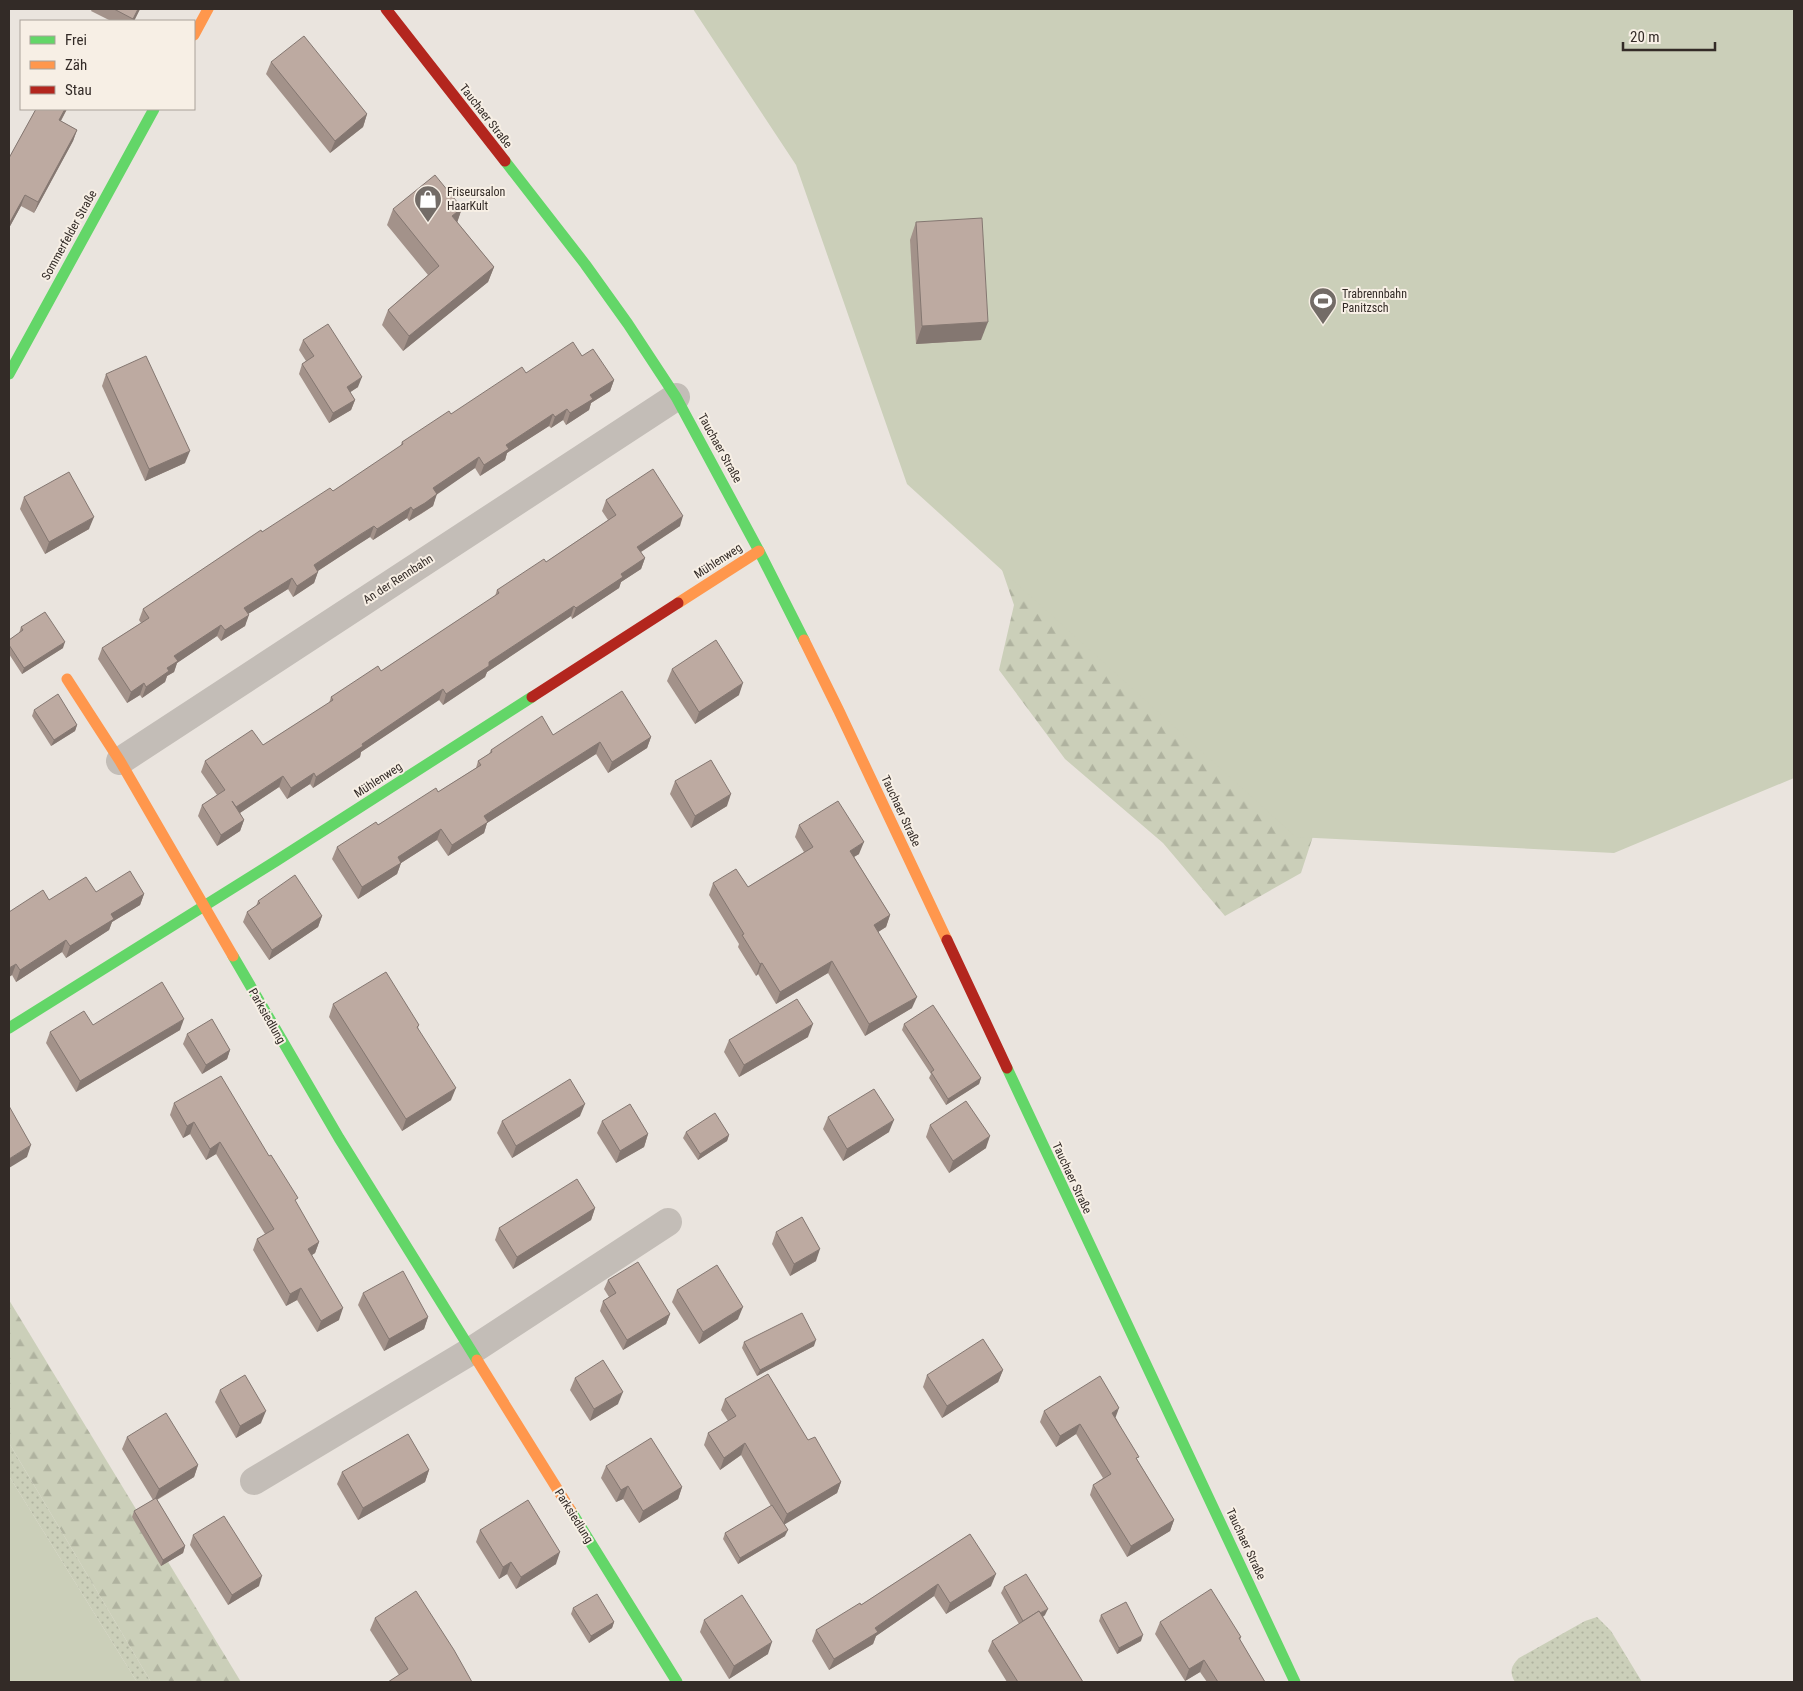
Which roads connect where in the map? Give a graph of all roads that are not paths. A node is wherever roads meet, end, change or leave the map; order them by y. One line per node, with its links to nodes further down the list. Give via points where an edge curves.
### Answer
1 (208, 9): 3 (street)
2 (386, 9): 6 (street, Tauchaer Straße, via 585,264)
3 (195, 33)
4 (153, 110): 5 (street, Sommerfelder Straße)
5 (9, 374)
6 (676, 397): 7 (street, Tauchaer Straße); 9 (street, An der Rennbahn)
7 (759, 551): 10 (street, Mühlenweg); 16 (street, Tauchaer Straße, via 838,710)
8 (66, 679): 9 (street, Parksiedlung)
9 (120, 761): 10 (street, Parksiedlung)
10 (203, 906): 11 (street, Mühlenweg); 13 (street, Parksiedlung, via 339,1138)
11 (9, 1028)
12 (668, 1222): 13 (street)
13 (471, 1351): 14 (street); 15 (street, Parksiedlung)
14 (254, 1481)
15 (677, 1682)
16 (1295, 1682)

